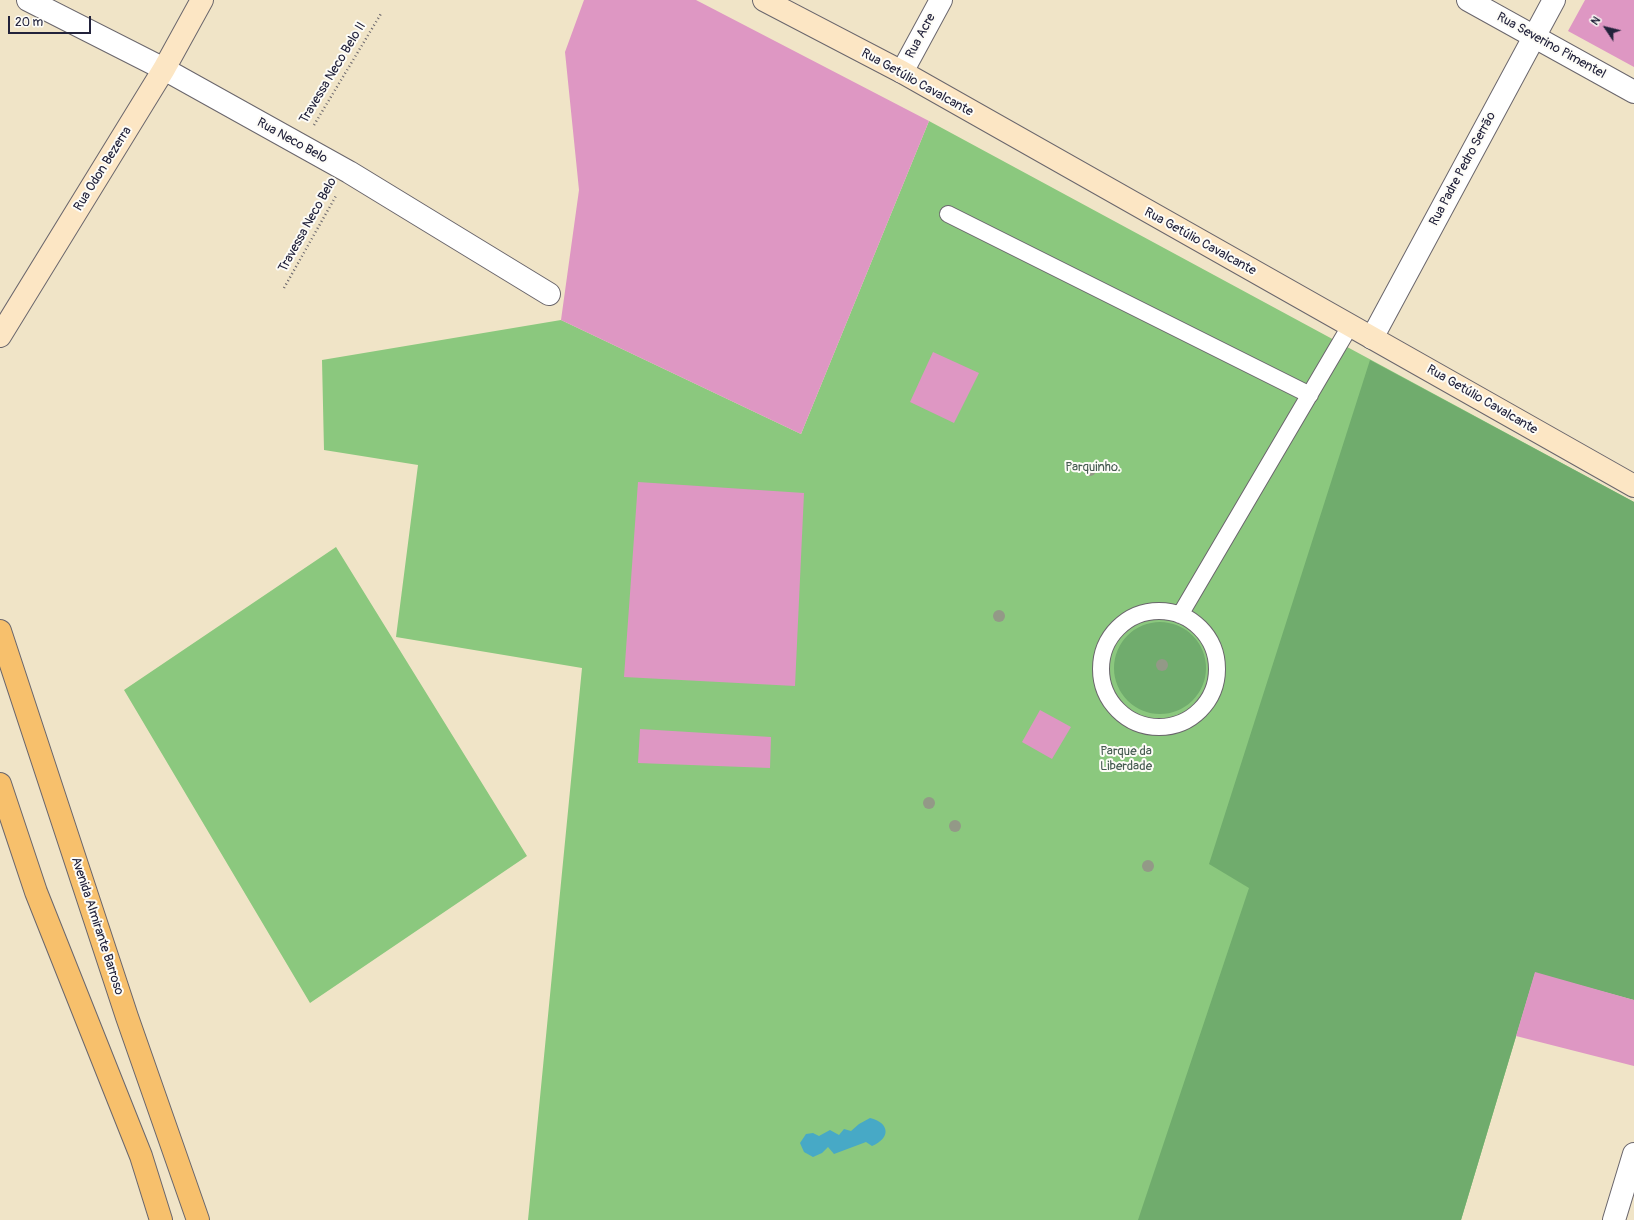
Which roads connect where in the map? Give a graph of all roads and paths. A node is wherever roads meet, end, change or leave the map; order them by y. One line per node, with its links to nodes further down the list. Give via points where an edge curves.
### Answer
1 (28, 0): 9 (street, Rua Neco Belo)
2 (202, 0): 9 (street, Rua Odon Bezerra)
3 (764, 0): 10 (street, Rua Getúlio Cavalcante)
4 (941, 0): 10 (street, Rua Acre)
5 (1468, 0): 8 (street, Rua Severino Pimentel)
6 (1554, 0): 8 (street, Rua Padre Pedro Serrão)
7 (382, 12): 12 (path, Travessa Neco Belo II)
8 (1534, 36): 11 (street, Rua Severino Pimentel); 19 (street, Rua Padre Pedro Serrão)
9 (164, 69): 12 (street, Rua Neco Belo); 18 (street, Rua Odon Bezerra)
10 (902, 72): 17 (street, Rua Getúlio Cavalcante)
11 (1634, 92)
12 (301, 146): 13 (street, Rua Neco Belo)
13 (349, 172): 15 (path, Travessa Neco Belo); 16 (street, Rua Neco Belo)
14 (948, 214): 20 (lane)
15 (284, 288)
16 (549, 294)
17 (1350, 326): 19 (street, Rua Getúlio Cavalcante); 20 (lane)
18 (0, 336)
19 (1372, 338): 21 (street, Rua Getúlio Cavalcante)
20 (1310, 395): 22 (lane)
21 (1634, 486)
22 (1180, 615): 22 (lane, via 1151,611 1132,617 1117,629 1105,645 1100,664 1102,684 1110,702 1124,716 1142,725 1160,727 1178,724 1194,714 1207,701 1215,683 1217,665 1213,647 1203,631)
23 (0, 631): 28 (main road, Avenida Almirante Barroso, via 126,1017)
24 (0, 784): 27 (main road, via 36,892 141,1156)
25 (1634, 1154): 26 (street)
26 (1631, 1177): 29 (street)
27 (161, 1220)
28 (198, 1220)
29 (1614, 1220)

